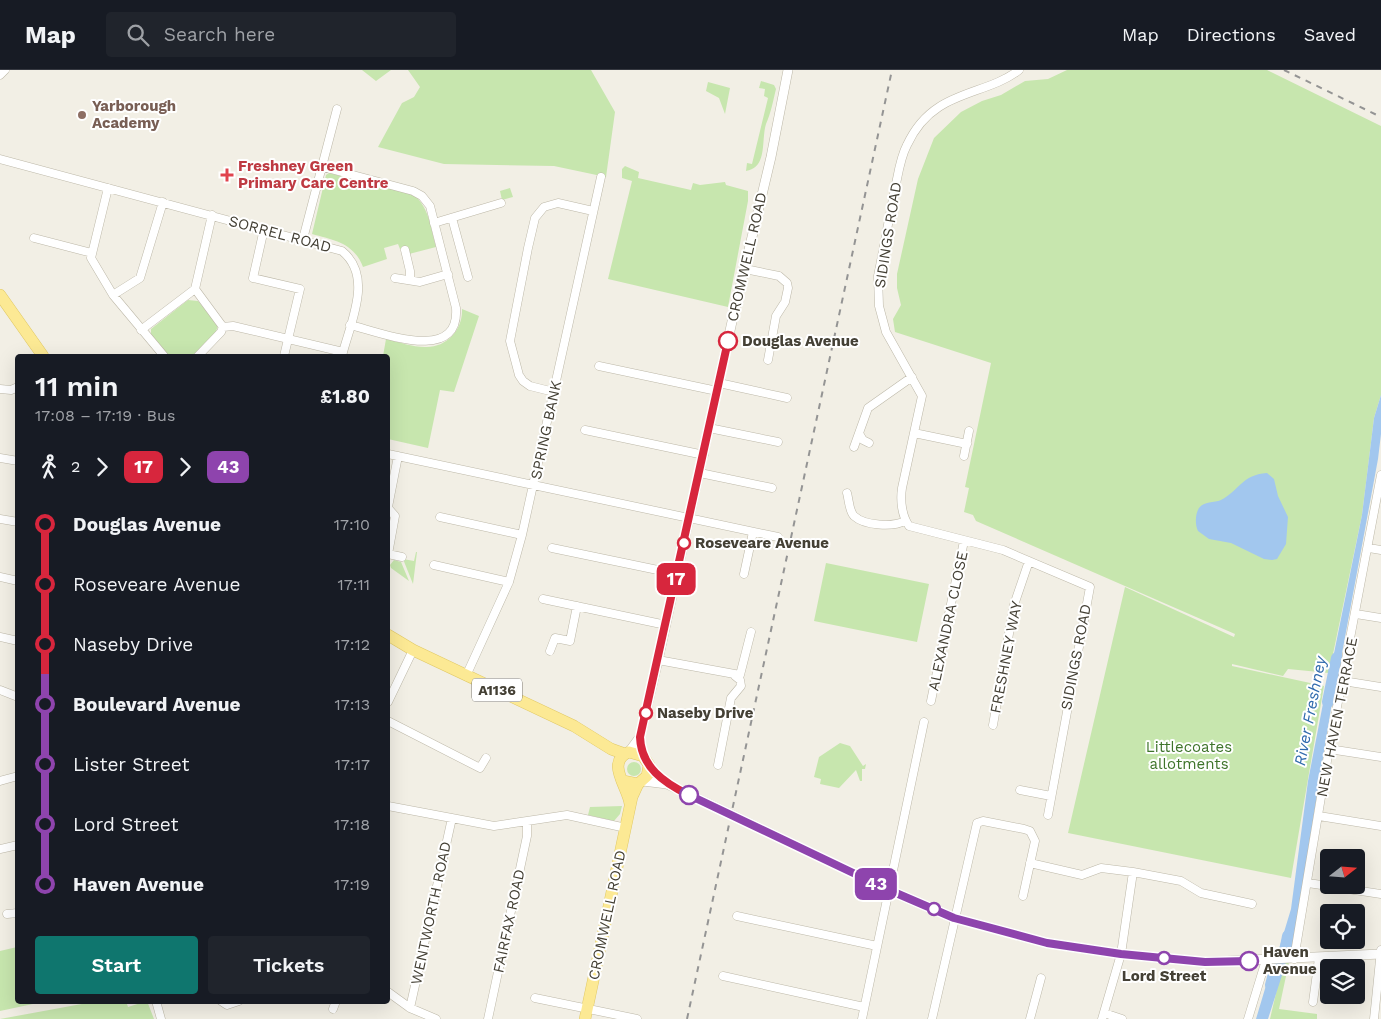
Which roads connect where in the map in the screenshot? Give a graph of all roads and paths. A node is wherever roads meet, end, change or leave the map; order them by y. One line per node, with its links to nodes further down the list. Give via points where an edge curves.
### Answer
1 (5, 70): 4 (street)
2 (788, 70): 21 (street, CROMWELL ROAD)
3 (1019, 70): 40 (street, SIDINGS ROAD, via 1012,76 940,106 927,116 906,146 878,276 878,291 887,334)
4 (0, 75)
5 (337, 109): 7 (street)
6 (0, 159): 9 (street, SORREL ROAD)
7 (323, 167): 15 (street, via 418,193 430,206); 18 (street)
8 (601, 176): 12 (street, SPRING BANK)
9 (108, 188): 10 (street, SORREL ROAD); 20 (street)
10 (163, 202): 13 (street, SORREL ROAD); 28 (street, via 140,278)
11 (501, 203): 14 (street)
12 (593, 211): 44 (street, SPRING BANK); 44 (street, via 558,203 544,207 535,218 526,257 510,341 519,375 524,381 530,386)
13 (212, 215): 16 (street, SORREL ROAD); 26 (street)
14 (452, 218): 15 (street); 23 (street)
15 (434, 223): 22 (street)
16 (264, 229): 18 (street, SORREL ROAD); 32 (street, via 253,278 300,289)
17 (34, 238): 20 (street)
18 (303, 240): 29 (street, SORREL ROAD, via 336,248 353,262 359,287)
19 (406, 250): 25 (street)
20 (92, 253): 28 (street, via 93,264)
21 (745, 269): 38 (street, via 779,276 787,283 785,302 776,316); 41 (street, CROMWELL ROAD)
22 (448, 274): 25 (street, via 420,282); 29 (street, via 456,313 453,327 441,338 430,342 416,341)
23 (468, 277)
24 (396, 278): 25 (street)
25 (410, 280)
26 (194, 289): 30 (street); 31 (street)
27 (0, 294): 33 (main road)
28 (114, 295): 31 (street)
29 (350, 325): 37 (street, SORREL ROAD)
30 (223, 327): 32 (street, via 233,326); 35 (street)
31 (141, 330): 34 (street)
32 (288, 339): 36 (street); 37 (street)
33 (42, 354)
34 (162, 354)
35 (200, 354)
36 (284, 354)
37 (343, 354)
38 (768, 360)
39 (600, 366): 41 (street)
40 (912, 378): 49 (street, SIDINGS ROAD, via 922,396); 50 (street, via 868,408)
41 (718, 387): 45 (street); 46 (street, CROMWELL ROAD)
42 (15, 388): 43 (street)
43 (0, 389)
44 (554, 392): 63 (street, SPRING BANK)
45 (787, 398)
46 (709, 428): 51 (street); 57 (street, CROMWELL ROAD)
47 (585, 430): 57 (street)
48 (969, 431): 53 (street)
49 (914, 433): 53 (street); 71 (street, SIDINGS ROAD, via 901,497)
50 (860, 435): 52 (street); 54 (street)
51 (778, 442)
52 (869, 443)
53 (967, 444): 58 (street)
54 (854, 447)
55 (390, 454): 56 (street)
56 (398, 456): 63 (street); 66 (street)
57 (704, 456): 61 (street, CROMWELL ROAD)
58 (964, 456)
59 (0, 458): 60 (street)
60 (15, 460)
61 (700, 472): 64 (street); 69 (street, CROMWELL ROAD)
62 (1381, 479): 79 (street, NEW HAVEN TERRACE)
63 (535, 484): 69 (street); 74 (street, SPRING BANK)
64 (772, 488)
65 (847, 493): 71 (street, via 851,512 856,518 890,525)
66 (390, 497)
67 (390, 510): 77 (street, via 395,516)
68 (440, 516): 74 (street)
69 (690, 517): 73 (street); 85 (street, CROMWELL ROAD)
70 (0, 519): 72 (street)
71 (905, 521): 76 (street, SIDINGS ROAD, via 914,530)
72 (15, 522)
73 (753, 532): 75 (street); 86 (street)
74 (522, 535): 89 (street, SPRING BANK)
75 (778, 537)
76 (964, 541): 83 (street, SIDINGS ROAD); 109 (street, ALEXANDRA CLOSE)
77 (390, 543)
78 (552, 548): 85 (street)
79 (1369, 548): 80 (street); 92 (street, NEW HAVEN TERRACE)
80 (1381, 550)
81 (390, 554): 82 (street)
82 (402, 557)
83 (1029, 560): 112 (street, FRESHNEY WAY, via 1014,605); 128 (street, SIDINGS ROAD, via 1090,587)
84 (434, 565): 89 (street)
85 (677, 574): 94 (street, CROMWELL ROAD)
86 (744, 574)
87 (0, 577): 88 (street)
88 (15, 580)
89 (509, 582): 102 (street, SPRING BANK)
90 (543, 599): 91 (street)
91 (577, 606): 94 (street); 100 (street, via 570,641 555,638)
92 (1356, 614): 93 (street); 104 (street, NEW HAVEN TERRACE)
93 (1381, 618)
94 (666, 625): 101 (street, CROMWELL ROAD)
95 (751, 632): 103 (street, via 743,671)
96 (390, 636): 99 (main road, A1136)
97 (0, 637): 98 (street)
98 (15, 640)
99 (412, 650): 102 (main road, A1136); 108 (street)
100 (550, 651)
101 (658, 660): 103 (street); 113 (street, CROMWELL ROAD)
102 (466, 676): 114 (main road, A1136, via 574,726)
103 (735, 676): 120 (street, via 741,686 731,698)
104 (1343, 681): 105 (street); 115 (street, NEW HAVEN TERRACE)
105 (1381, 687)
106 (0, 690): 107 (street)
107 (15, 695)
108 (390, 698)
109 (931, 701)
110 (390, 722): 118 (street, via 480,768)
111 (924, 722): 142 (street)
112 (993, 725)
113 (640, 737): 116 (street, CROMWELL ROAD); 119 (street, CROMWELL ROAD)
114 (606, 747): 116 (main road, A1136); 121 (main road)
115 (1329, 749): 117 (street); 132 (street, NEW HAVEN TERRACE)
116 (627, 753): 119 (main road, A1136); 121 (main road, via 620,758)
117 (1381, 757)
118 (486, 758)
119 (646, 760): 125 (main road, via 649,771); 126 (street, via 660,778)
120 (718, 765)
121 (617, 770): 124 (main road)
122 (15, 777): 123 (street)
123 (0, 781)
124 (623, 781): 125 (main road); 130 (main road, CROMWELL ROAD)
125 (641, 782): 126 (street, via 659,782); 130 (main road, CROMWELL ROAD, via 632,797)
126 (674, 788): 142 (street)
127 (1020, 790): 128 (street)
128 (1051, 796): 131 (street, SIDINGS ROAD)
129 (390, 806): 133 (street)
130 (630, 811): 136 (main road, CROMWELL ROAD)
131 (1048, 815)
132 (1319, 816): 135 (street); 141 (street, NEW HAVEN TERRACE)
133 (452, 818): 134 (street, via 494,826); 164 (street, WENTWORTH ROAD)
134 (527, 822): 136 (street, via 567,815); 172 (street, FAIRFAX ROAD, via 527,836)
135 (1381, 826)
136 (626, 828): 166 (main road, CROMWELL ROAD)
137 (15, 846): 138 (street)
138 (0, 850)
139 (1030, 863): 140 (street, via 1082,875 1101,868); 144 (street); 149 (street, via 1035,841 1030,831 983,821 977,823)
140 (1133, 872): 145 (street, via 1181,881 1201,894); 152 (street)
141 (1308, 883): 143 (street); 154 (street, NEW HAVEN TERRACE)
142 (889, 890): 149 (street); 150 (street)
143 (1381, 894)
144 (1023, 896)
145 (1252, 904)
146 (15, 913): 147 (street)
147 (7, 914)
148 (737, 916): 150 (street)
149 (954, 918): 152 (street, via 1047,943); 169 (street)
150 (877, 946): 163 (street)
151 (1381, 953): 153 (street); 178 (street)
152 (1121, 954): 155 (street, via 1205,962); 168 (street)
153 (1319, 958): 154 (street); 160 (street)
154 (1292, 959): 155 (street)
155 (1267, 960): 177 (street)
156 (723, 976): 163 (street)
157 (1042, 978): 175 (street)
158 (390, 993): 164 (street)
159 (535, 998): 166 (street)
160 (1313, 1002)
161 (157, 1004): 170 (street)
162 (335, 1004): 165 (street)
163 (864, 1006): 174 (street)
164 (410, 1008): 167 (street)
165 (333, 1009)
166 (586, 1014): 173 (street)
167 (421, 1016): 171 (street)
168 (1103, 1016): 176 (street)
169 (934, 1018)
170 (161, 1019)
171 (436, 1019)
172 (488, 1019)
173 (637, 1019)
174 (862, 1019)
175 (1030, 1019)
176 (1122, 1019)
177 (1248, 1019)
178 (1374, 1019)

